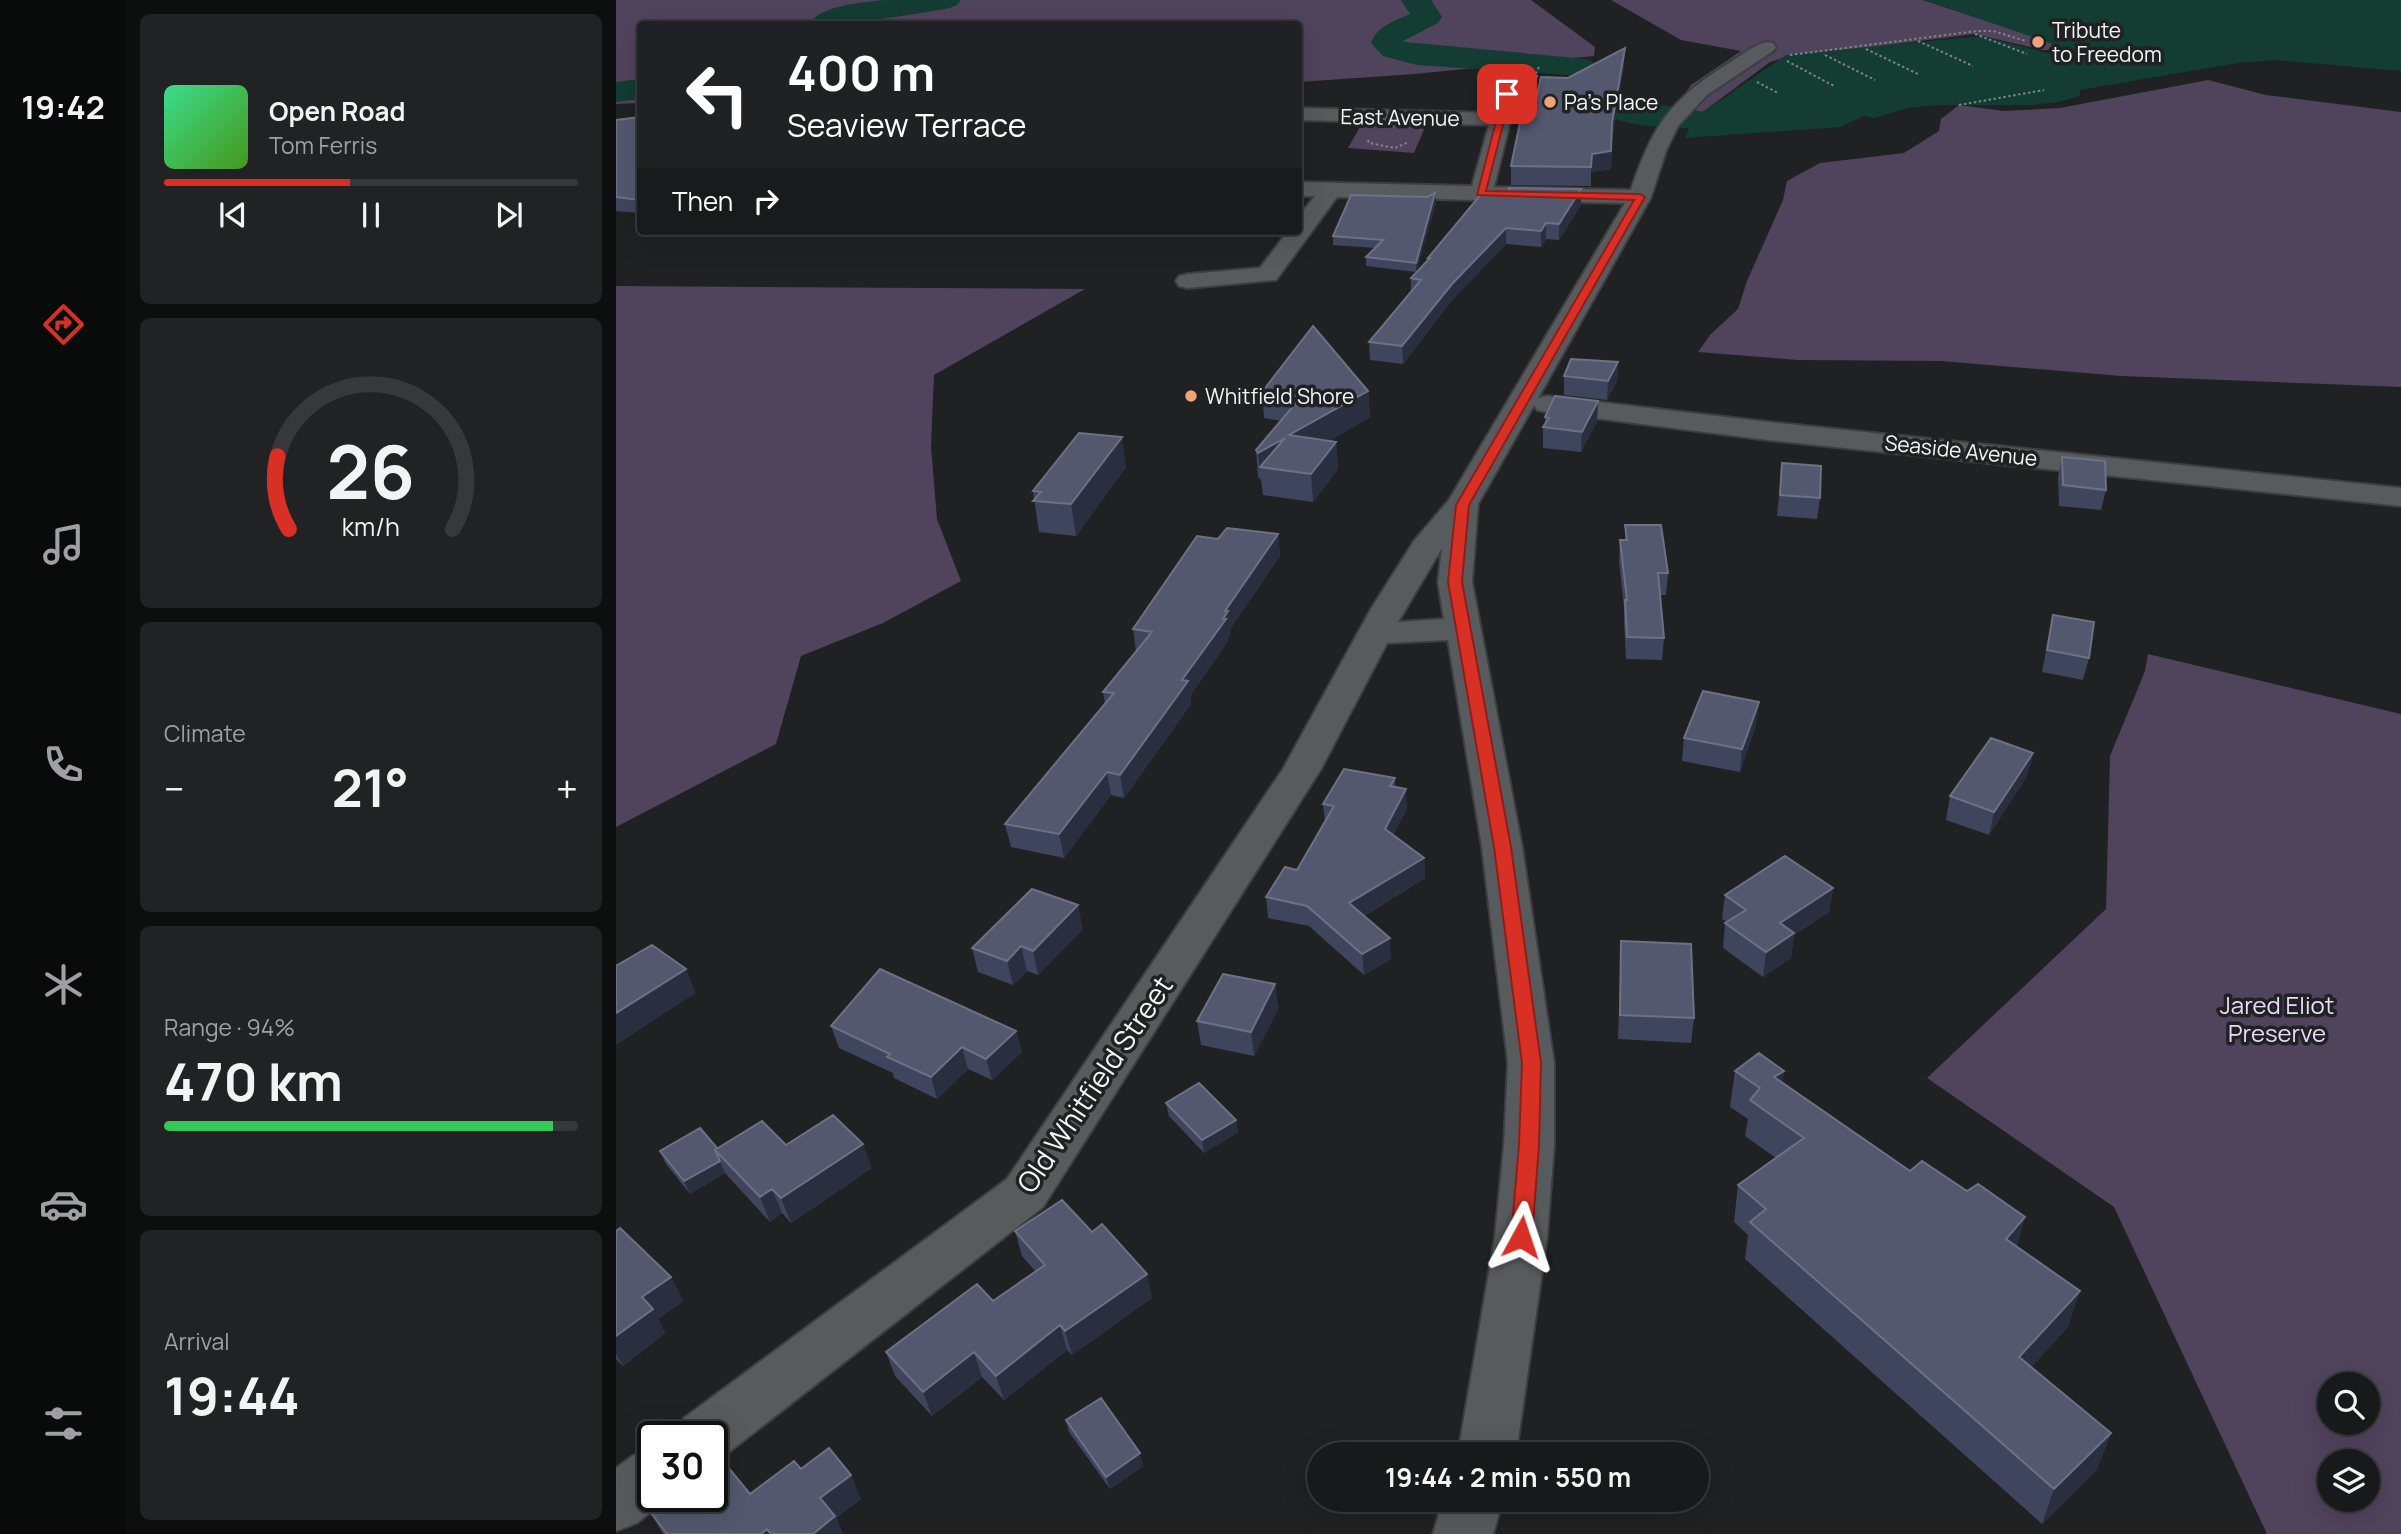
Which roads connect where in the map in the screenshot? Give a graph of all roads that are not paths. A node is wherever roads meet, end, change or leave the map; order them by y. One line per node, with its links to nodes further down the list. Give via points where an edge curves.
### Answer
1 (1767, 47): 8 (street, via 1718,80 1674,118 1658,143)
2 (1507, 94): 4 (street)
3 (1302, 114): 4 (street, East Avenue)
4 (1501, 119): 7 (street)
5 (1302, 189): 6 (street)
6 (1331, 190): 7 (street); 9 (street)
7 (1481, 193): 8 (street)
8 (1640, 197): 12 (street)
9 (1302, 229)
10 (1297, 235): 11 (street, via 1267,275)
11 (1188, 281)
12 (1522, 401): 13 (street, Seaside Avenue); 14 (street)
13 (2401, 497)
14 (1462, 505): 15 (street, via 1455,582); 16 (street, Old Whitfield Street, via 1425,548)
15 (1463, 629): 16 (street); 18 (street, via 1502,847 1531,1063 1521,1237)
16 (1376, 633): 17 (street, Old Whitfield Street, via 1303,769 1025,1193)
17 (725, 1421)
18 (1488, 1442)
19 (637, 1487): 20 (street)
20 (616, 1503)
21 (1469, 1512): 22 (street)
22 (1463, 1534)

